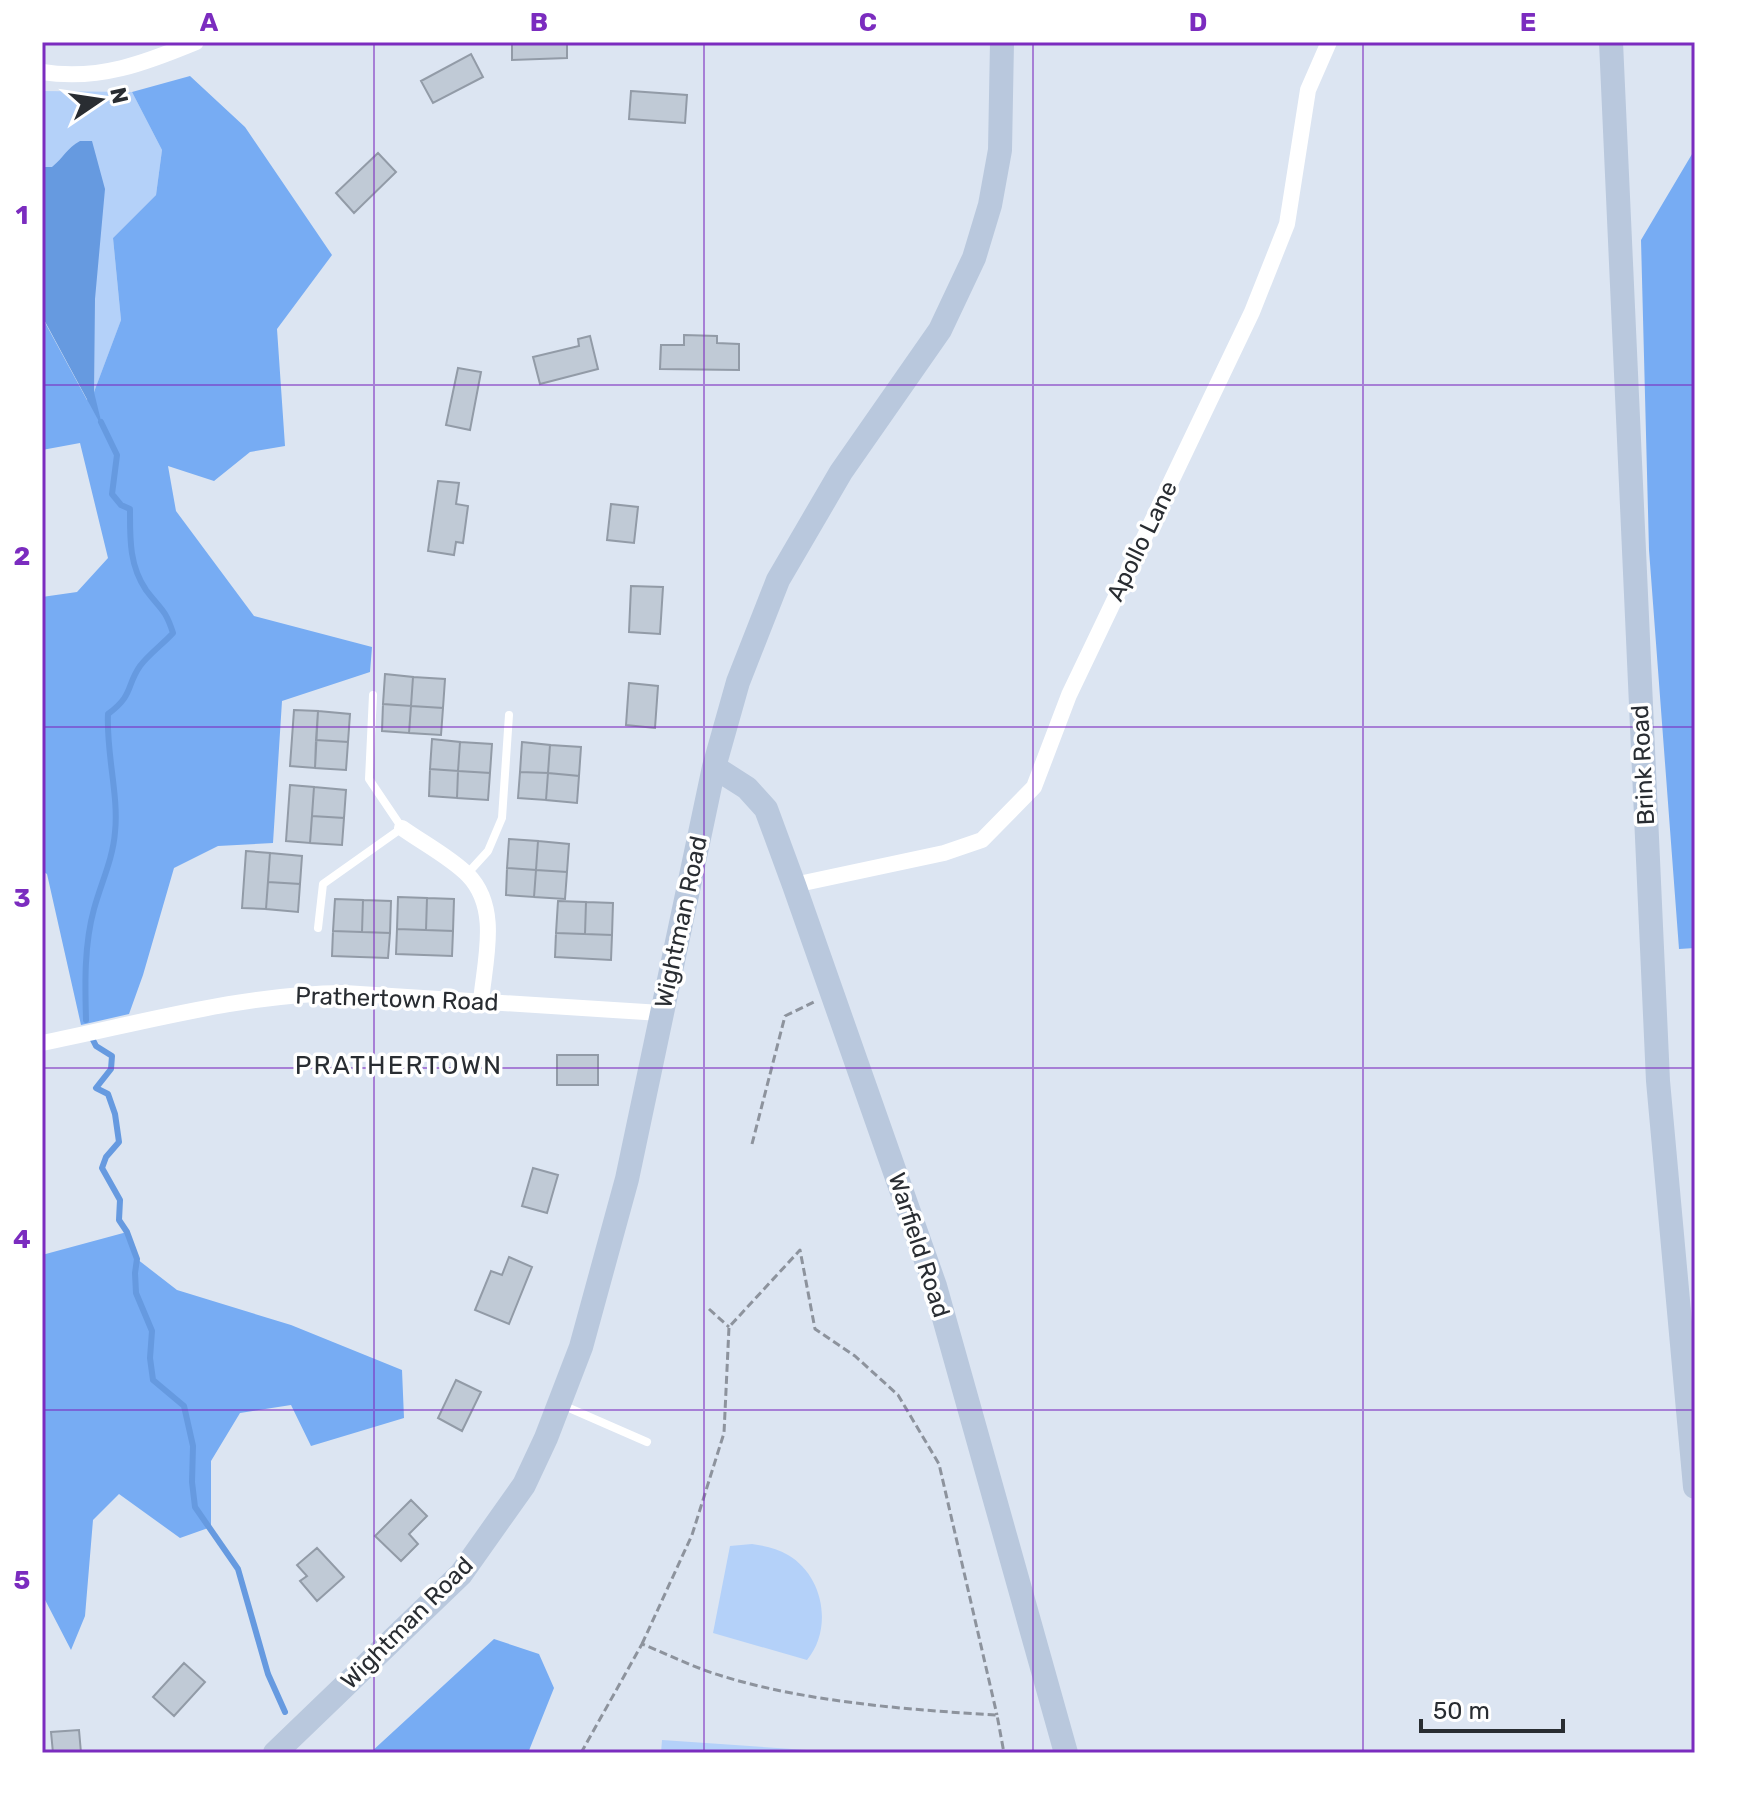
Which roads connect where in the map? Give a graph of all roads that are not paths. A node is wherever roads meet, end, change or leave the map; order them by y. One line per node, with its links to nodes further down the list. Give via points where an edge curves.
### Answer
1 (196, 42): 5 (street, via 139,66)
2 (1002, 42): 8 (main road, Wightman Road, via 1000,150 974,258 940,330 841,472 778,580 738,682)
3 (1329, 42): 11 (street, Apollo Lane, via 1308,90 1282,239 1069,695 1034,787 982,840)
4 (1611, 42): 16 (main road, Brink Road, via 1658,1081)
5 (42, 72)
6 (373, 695): 9 (lane, via 369,779)
7 (509, 715): 10 (lane, via 502,818 488,851)
8 (714, 767): 11 (main road, Warfield Road, via 747,788 766,809); 14 (main road, Wightman Road)
9 (402, 828): 10 (street); 12 (lane, via 323,884)
10 (467, 874): 13 (street, via 482,893 488,918)
11 (794, 885): 21 (main road, Warfield Road, via 935,1286)
12 (318, 928)
13 (481, 1001): 14 (street, Prathertown Road); 15 (street, Prathertown Road, via 298,994)
14 (661, 1013): 17 (main road, Wightman Road, via 627,1179 581,1347)
15 (42, 1043)
16 (1687, 1328): 19 (main road, Brink Road)
17 (560, 1403): 18 (lane); 20 (main road, Wightman Road, via 524,1485 461,1574)
18 (647, 1442)
19 (1695, 1487)
20 (275, 1753)
21 (1066, 1753)

